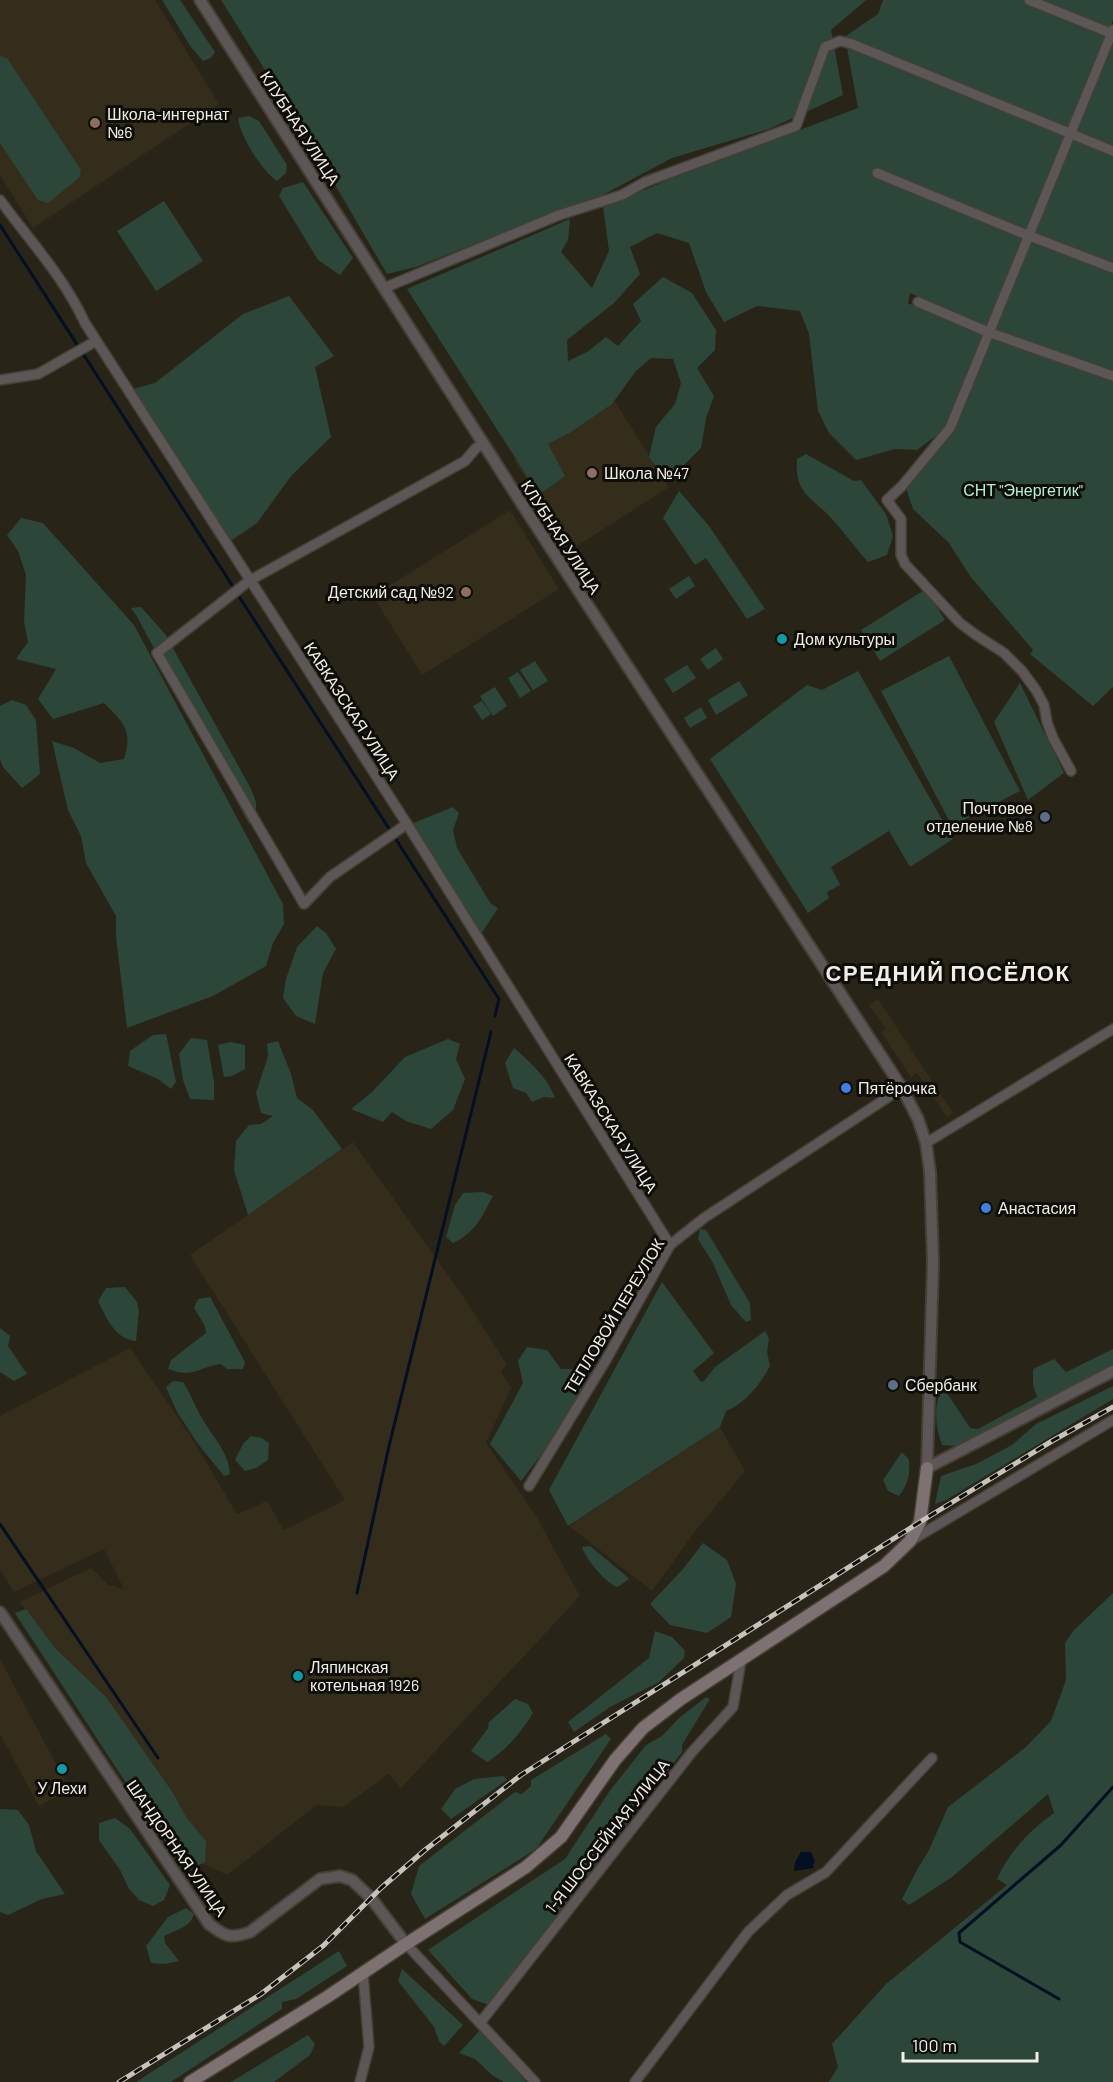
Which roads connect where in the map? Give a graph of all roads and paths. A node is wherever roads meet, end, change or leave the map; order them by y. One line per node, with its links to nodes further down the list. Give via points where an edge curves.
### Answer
1 (200, 0): 10 (street, КЛУБНАЯ УЛИЦА)
2 (1029, 0): 3 (street)
3 (1112, 32): 4 (street)
4 (1071, 134): 5 (street); 8 (street); 10 (street, via 840,41 825,47 796,126 622,195 559,215)
5 (1113, 151)
6 (877, 173): 8 (street)
7 (0, 200): 13 (street, КАВКАЗСКАЯ УЛИЦА, via 74,298)
8 (1027, 236): 9 (street); 12 (street)
9 (1113, 268)
10 (384, 288): 16 (street, КЛУБНАЯ УЛИЦА)
11 (918, 302): 12 (street)
12 (988, 332): 14 (street); 18 (street, via 950,428 887,500 901,519 905,564 960,623 1022,670 1044,705 1053,738)
13 (94, 342): 15 (street, via 38,374); 17 (street, КАВКАЗСКАЯ УЛИЦА)
14 (1113, 376)
15 (0, 380)
16 (484, 444): 17 (street, via 465,460); 21 (street, КЛУБНАЯ УЛИЦА)
17 (249, 581): 19 (street, КАВКАЗСКАЯ УЛИЦА); 19 (street, via 157,653 304,904 330,877)
18 (1071, 771)
19 (404, 827): 23 (street, КАВКАЗСКАЯ УЛИЦА)
20 (1113, 1029): 22 (street)
21 (902, 1088): 22 (street, КЛУБНАЯ УЛИЦА); 23 (street, ТЕПЛОВОЙ ПЕРЕУЛОК, via 704,1218)
22 (926, 1143): 26 (street, КЛУБНАЯ УЛИЦА, via 933,1262)
23 (670, 1245): 27 (street, ТЕПЛОВОЙ ПЕРЕУЛОК)
24 (1113, 1371): 26 (street)
25 (1113, 1420): 28 (street)
26 (927, 1468): 28 (main road, via 920,1522)
27 (529, 1486)
28 (910, 1541): 30 (main road, via 884,1566)
29 (0, 1612): 32 (street, ШАНДОРНАЯ УЛИЦА, via 209,1924 223,1935 236,1937 250,1932 320,1879 340,1875 352,1880 371,1898)
30 (741, 1661): 32 (main road, via 643,1728 544,1854); 34 (street, 1-Я ШОССЕЙНАЯ УЛИЦА, via 733,1707 692,1752)
31 (932, 1758): 38 (street, via 826,1872 787,1895 748,1932)
32 (406, 1944): 33 (main road); 34 (street)
33 (363, 1973): 35 (main road); 36 (street, via 369,2047)
34 (480, 2024): 37 (street)
35 (190, 2082)
36 (360, 2082)
37 (535, 2082)
38 (635, 2082)

